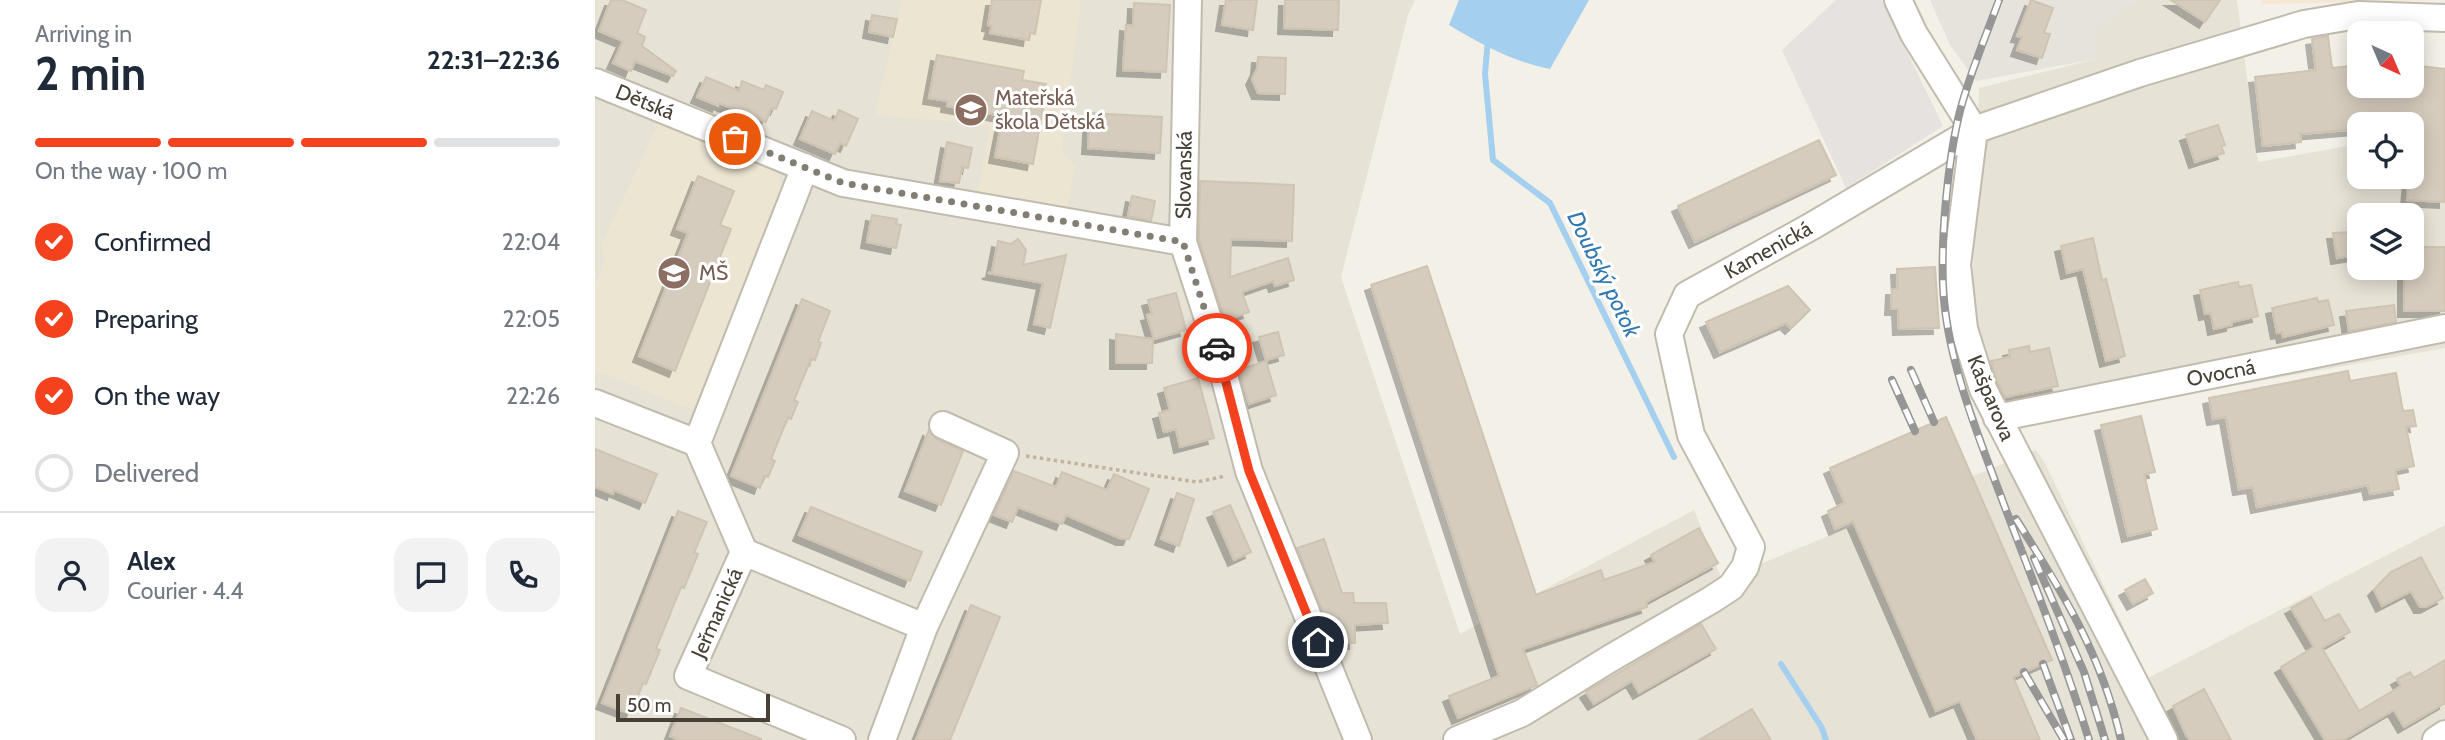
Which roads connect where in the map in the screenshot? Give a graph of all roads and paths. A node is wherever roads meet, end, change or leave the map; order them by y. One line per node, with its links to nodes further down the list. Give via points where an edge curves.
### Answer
1 (1188, 0): 7 (street, Slovanská)
2 (1898, 0): 5 (street)
3 (2445, 18): 5 (street, Kamenická, via 2358,15 2304,23)
4 (595, 82): 6 (street, Dětská)
5 (1974, 130): 10 (street, Kašparova, via 1957,265 1964,329); 21 (street, Kamenická, via 1687,295 1669,334 1691,435 1751,547 1738,577 1522,713)
6 (805, 167): 7 (street, Dětská, via 843,183); 12 (street)
7 (1183, 242): 14 (street, Slovanská)
8 (2445, 328): 10 (street, Ovocná)
9 (595, 403): 12 (street)
10 (1997, 418): 22 (street, Kašparova)
11 (943, 425): 13 (street)
12 (697, 443): 15 (street, Jeřmanická)
13 (1005, 453): 14 (path, via 1197,482); 16 (street)
14 (1249, 471): 20 (street, Slovanská)
15 (744, 552): 16 (street, Jeřmanická); 18 (street, Jeřmanická, via 688,676)
16 (924, 627): 19 (street)
17 (2445, 734): 23 (street)
18 (842, 740)
19 (882, 740)
20 (1358, 740)
21 (1457, 740)
22 (2164, 740)
23 (2436, 740)

